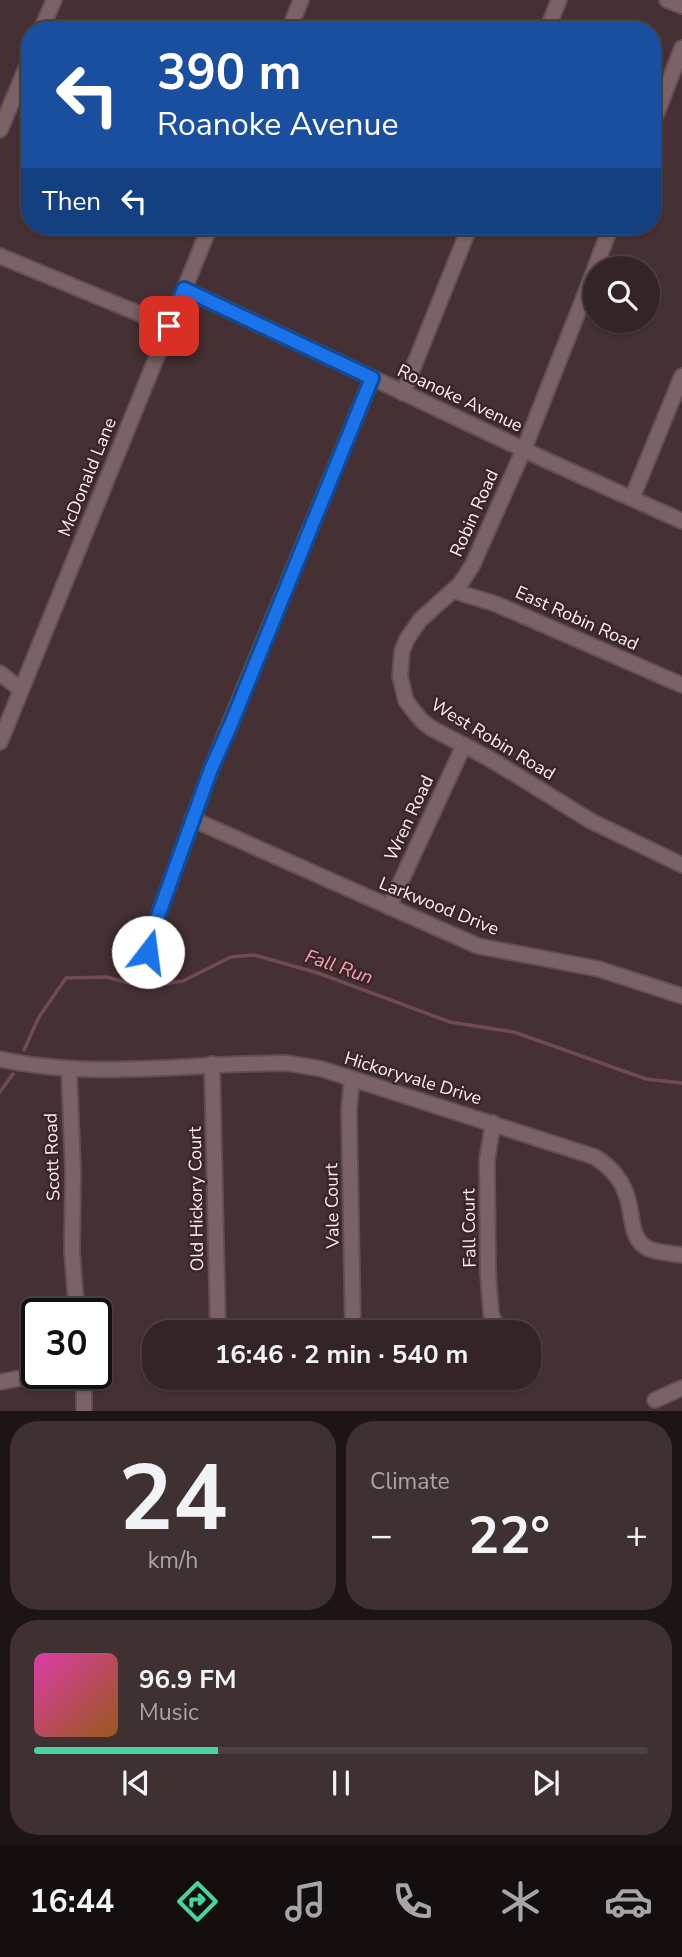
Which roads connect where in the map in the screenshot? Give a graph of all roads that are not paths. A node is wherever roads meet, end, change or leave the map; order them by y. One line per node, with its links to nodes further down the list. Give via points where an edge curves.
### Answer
1 (54, 0): 6 (street)
2 (301, 0): 7 (street)
3 (559, 0): 8 (street)
4 (667, 0): 5 (street)
5 (682, 6)
6 (45, 21)
7 (293, 21)
8 (551, 21)
9 (682, 48): 12 (street)
10 (21, 74): 11 (street)
11 (6, 99): 13 (street)
12 (661, 102)
13 (0, 130)
14 (206, 235): 19 (street, McDonald Lane)
15 (467, 235): 24 (street)
16 (608, 235): 18 (street, Robin Road)
17 (0, 256): 21 (street)
18 (600, 256)
19 (184, 289): 21 (street, McDonald Lane); 23 (street, Roanoke Avenue)
20 (583, 299): 25 (street, Robin Road)
21 (169, 326): 31 (street, McDonald Lane)
22 (682, 376): 26 (street)
23 (372, 378): 24 (street, Roanoke Avenue); 34 (street)
24 (403, 393): 25 (street, Roanoke Avenue)
25 (524, 449): 26 (street, Roanoke Avenue); 28 (street, Robin Road, via 472,566)
26 (632, 498): 27 (street, Roanoke Avenue)
27 (682, 522)
28 (454, 590): 30 (street, East Robin Road); 33 (street, West Robin Road, via 420,620 407,639 400,676 407,701 421,720)
29 (0, 673): 31 (street)
30 (682, 685)
31 (21, 690): 32 (street, McDonald Lane)
32 (0, 743)
33 (464, 745): 35 (street, West Robin Road, via 592,821); 36 (street, Wren Road)
34 (192, 819): 36 (street, Larkwood Drive); 37 (street)
35 (682, 865)
36 (389, 907): 38 (street, Larkwood Drive, via 478,946 599,969)
37 (148, 952)
38 (682, 996)
39 (0, 1059): 41 (street)
40 (212, 1064): 41 (street, Hickoryvale Drive); 42 (street, Hickoryvale Drive, via 299,1064); 46 (street, Old Hickory Court)
41 (69, 1070): 45 (street, Scott Road)
42 (352, 1079): 43 (street, Hickoryvale Drive); 47 (street, Vale Court)
43 (493, 1123): 44 (street, Hickoryvale Drive, via 584,1152 604,1163 628,1198 636,1238 650,1249); 48 (street, Fall Court, via 486,1160 488,1273)
44 (682, 1255)
45 (75, 1298)
46 (218, 1320)
47 (353, 1320)
48 (494, 1320)
49 (21, 1378): 50 (street)
50 (0, 1382)
51 (682, 1388): 53 (street)
52 (85, 1389): 54 (street)
53 (655, 1400)
54 (84, 1411)

